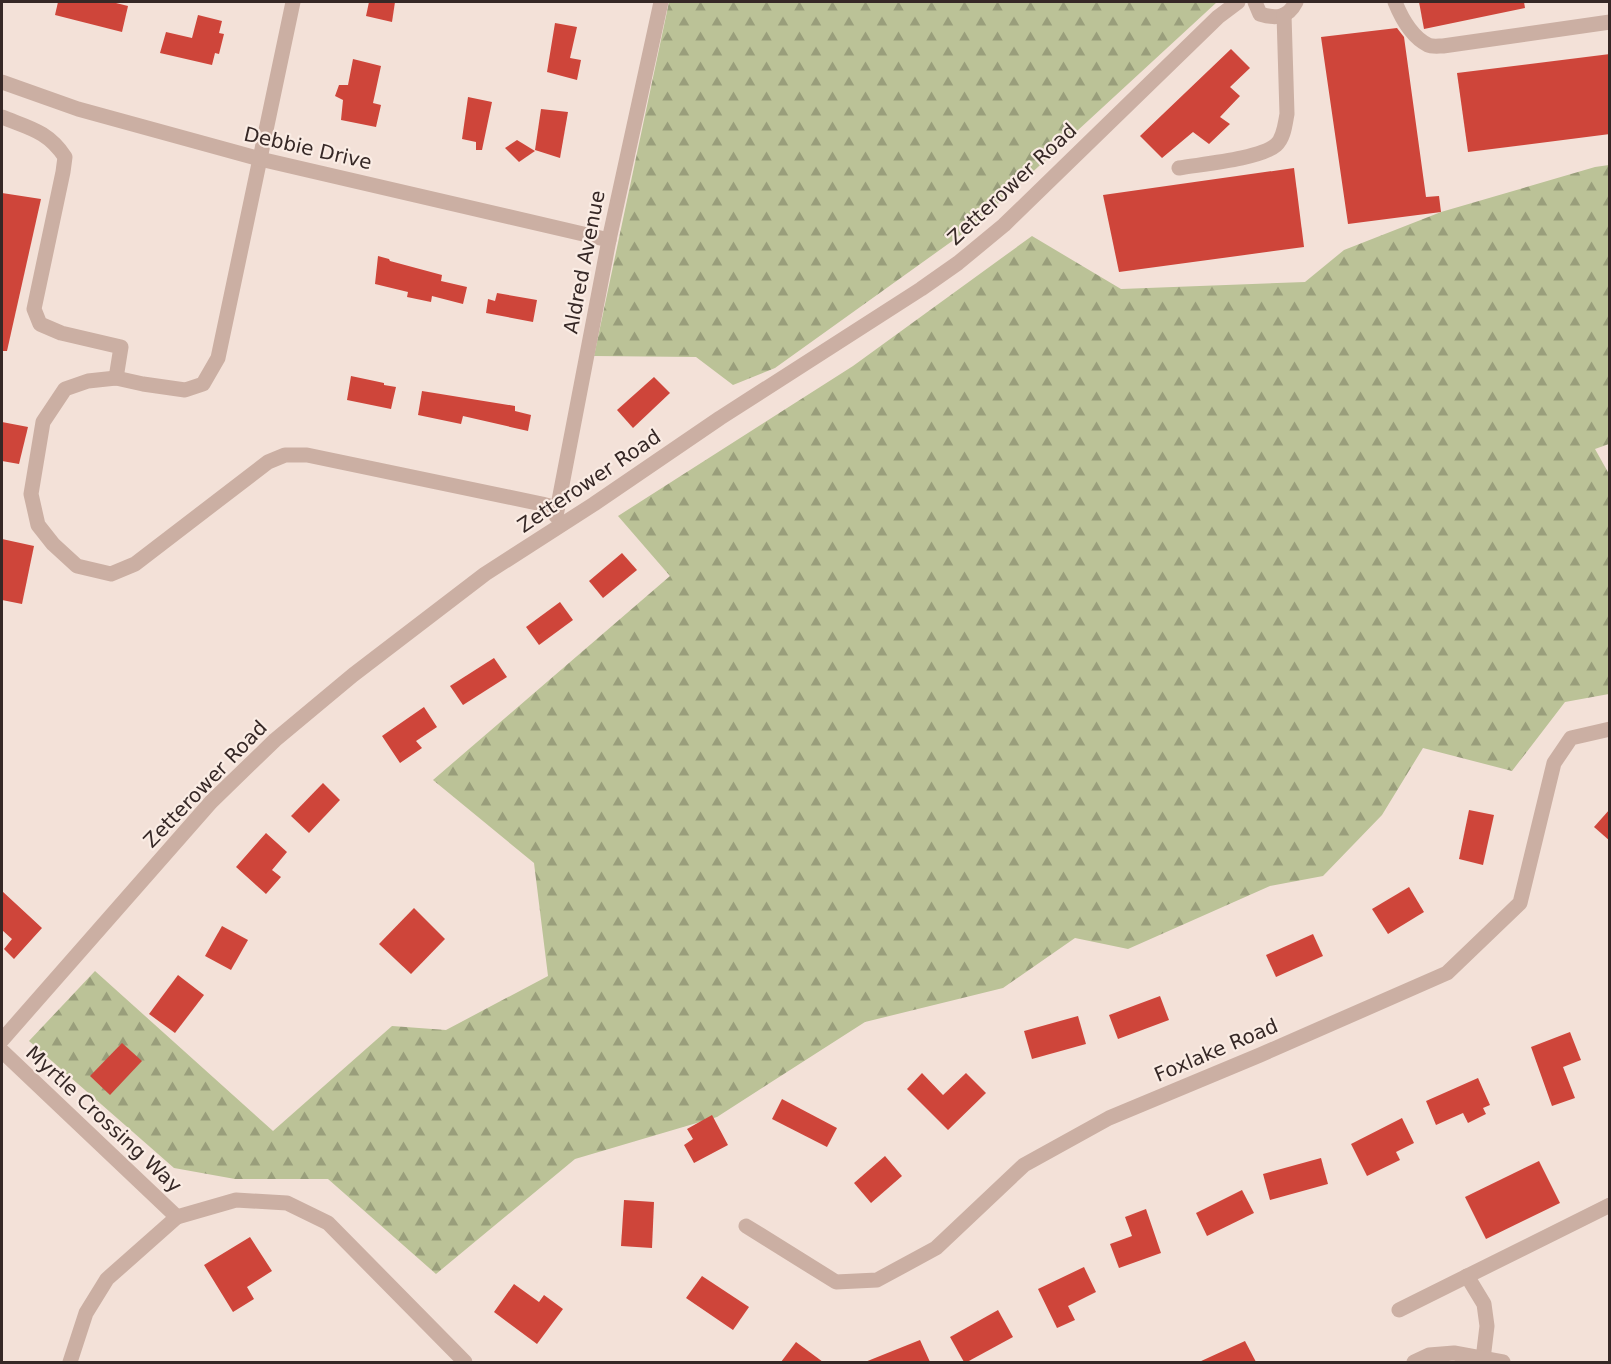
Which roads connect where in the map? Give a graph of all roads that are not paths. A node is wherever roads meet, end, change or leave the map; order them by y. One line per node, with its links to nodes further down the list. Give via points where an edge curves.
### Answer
1 (293, 2): 11 (street)
2 (661, 2): 13 (street, Aldred Avenue)
3 (1238, 2): 16 (street, Zetterower Road, via 1004,225 958,263)
4 (1255, 2): 7 (street, via 1260,14 1272,18)
5 (1296, 2): 7 (street)
6 (1395, 2): 8 (street, via 1416,35 1429,45)
7 (1284, 15): 12 (street, via 1287,114 1277,145 1254,156)
8 (1610, 22)
9 (2, 82): 11 (street, Debbie Drive, via 78,109)
10 (2, 117): 14 (street, via 39,131 65,157 34,309 40,324 121,347)
11 (260, 159): 13 (street, Debbie Drive); 14 (street, via 218,357 203,384 185,390)
12 (1179, 168)
13 (609, 240): 15 (street, Aldred Avenue)
14 (116, 378): 15 (street, via 65,389 43,422 31,494 38,525 77,566 111,574 135,564 268,462 285,454 307,455)
15 (557, 508): 16 (street, Aldred Avenue)
16 (553, 531): 18 (street, Zetterower Road, via 485,574 275,740 211,802)
17 (1610, 729): 22 (street, Foxlake Road, via 1571,738 1554,763 1520,903 1447,973 1109,1118 1024,1165 936,1248 876,1280 836,1282)
18 (2, 1040)
19 (2, 1051): 21 (street, Myrtle Crossing Way)
20 (1608, 1209): 23 (street)
21 (177, 1217): 26 (street, via 107,1279 86,1313); 27 (street, via 236,1200 287,1203 328,1223)
22 (746, 1226)
23 (1467, 1276): 24 (street); 25 (street, via 1485,1304)
24 (1399, 1310)
25 (1483, 1359): 28 (street, via 1454,1353 1429,1355); 29 (street)
26 (70, 1362)
27 (465, 1362)
28 (1414, 1362)
29 (1503, 1362)

